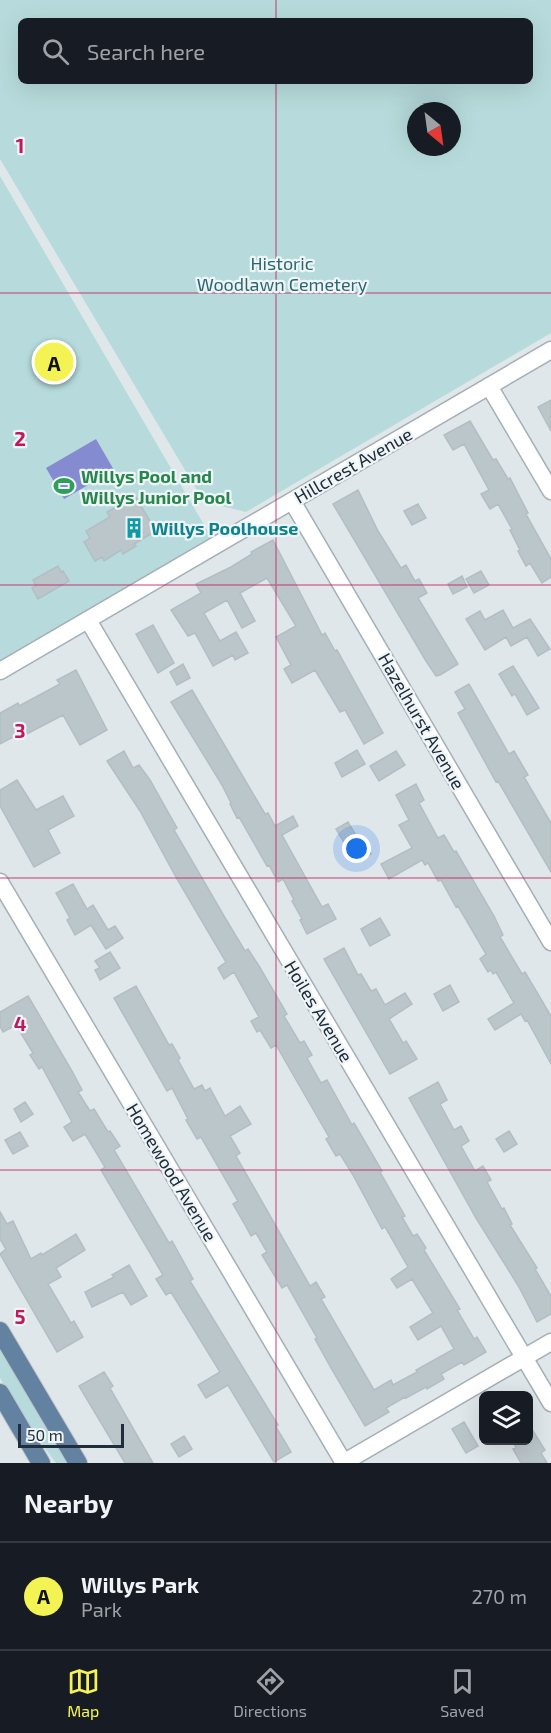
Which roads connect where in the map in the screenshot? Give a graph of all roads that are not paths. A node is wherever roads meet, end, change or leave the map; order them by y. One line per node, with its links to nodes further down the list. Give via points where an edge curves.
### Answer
1 (551, 350): 2 (street, Hillcrest Avenue)
2 (489, 386): 3 (street); 4 (street, Hillcrest Avenue)
3 (551, 491)
4 (292, 501): 5 (street, Hillcrest Avenue); 8 (street, Hazelhurst Avenue)
5 (88, 620): 6 (street, Hillcrest Avenue); 11 (street, Hoiles Avenue)
6 (0, 671)
7 (0, 882): 16 (street, Homewood Avenue)
8 (551, 942)
9 (0, 1331): 15 (main road)
10 (551, 1342): 11 (street)
11 (524, 1358): 13 (street, Hoiles Avenue); 16 (street)
12 (0, 1393): 14 (main road)
13 (551, 1403)
14 (41, 1463)
15 (78, 1463)
16 (344, 1463)

